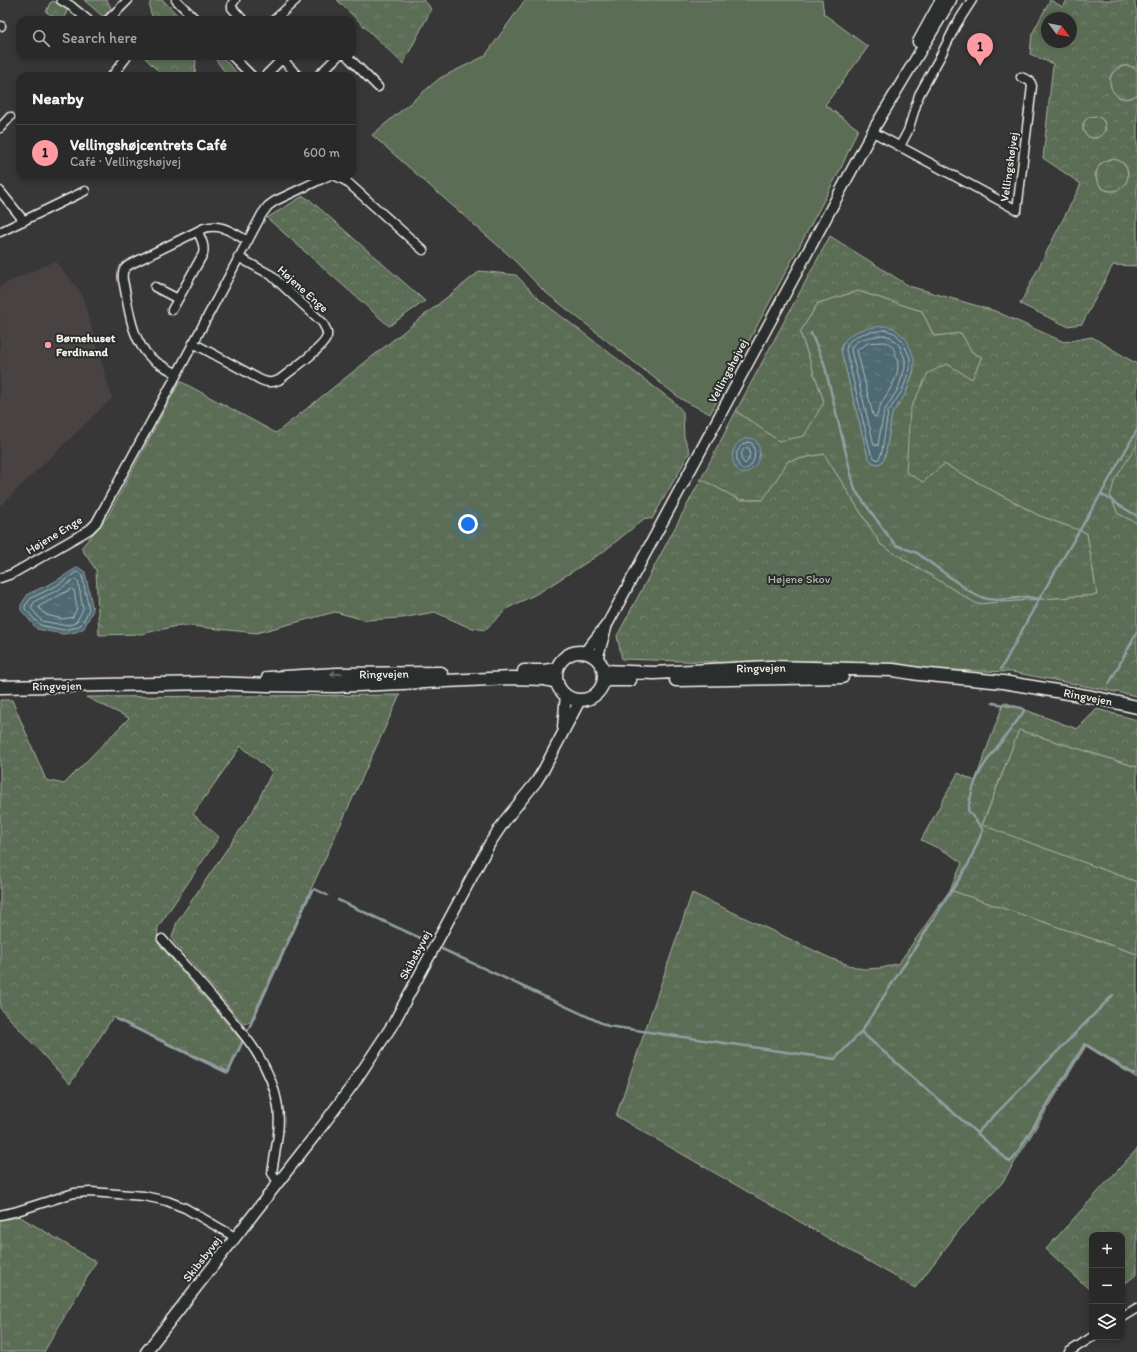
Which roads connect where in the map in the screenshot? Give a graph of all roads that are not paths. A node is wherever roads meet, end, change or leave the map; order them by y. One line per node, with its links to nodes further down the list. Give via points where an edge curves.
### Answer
1 (61, 0): 9 (street)
2 (128, 0): 10 (street)
3 (176, 0): 11 (street)
4 (235, 0): 12 (street, via 232,8)
5 (296, 0): 13 (street)
6 (941, 0): 27 (street, Vellingshøjvej, via 893,89)
7 (951, 0): 27 (street, Vellingshøjvej)
8 (972, 0): 31 (street, via 918,95 908,131)
9 (83, 16)
10 (112, 16)
11 (192, 16)
12 (239, 16)
13 (278, 16)
14 (124, 60): 20 (street)
15 (236, 60): 21 (street)
16 (278, 60): 22 (street)
17 (283, 60): 23 (street)
18 (334, 60): 24 (street)
19 (351, 60): 26 (street)
20 (115, 72)
21 (248, 72)
22 (268, 72)
23 (294, 72)
24 (322, 72)
25 (1021, 77): 31 (street, Vellingshøjvej, via 1030,81 1032,86 1017,210)
26 (378, 87)
27 (888, 104): 30 (street, Vellingshøjvej)
28 (10, 118): 29 (street)
29 (0, 128)
30 (873, 132): 31 (street, Vellingshøjvej); 48 (street, Vellingshøjvej)
31 (900, 146)
32 (319, 180): 39 (street, Højene Enge, via 275,200 268,206)
33 (344, 180): 40 (street)
34 (86, 191): 36 (street)
35 (0, 192): 36 (street)
36 (24, 220): 37 (street)
37 (0, 232)
38 (198, 232): 39 (street, via 213,226 222,227); 43 (street, via 204,248 203,254); 46 (street, via 125,267 122,272 135,337 152,359)
39 (248, 241): 41 (street, Højene Enge)
40 (423, 250)
41 (238, 258): 45 (street, Højene Enge); 45 (street, Højene Enge, via 271,275 322,322 327,337 316,350 272,383 261,380)
42 (155, 286): 43 (street)
43 (178, 299): 44 (street)
44 (172, 310)
45 (193, 343): 46 (street, Højene Enge)
46 (177, 374): 47 (street, Højene Enge, via 96,523 82,534 12,574)
47 (0, 578)
48 (608, 623): 49 (street, Vellingshøjvej); 50 (street, Vellingshøjvej)
49 (585, 652): 50 (main road); 51 (main road, via 570,654)
50 (597, 659): 52 (main road)
51 (557, 668): 53 (main road); 54 (main road, Ringvejen, one-way to 54, via 538,671 329,675)
52 (604, 676): 57 (main road, via 602,686 595,694); 58 (main road, Ringvejen, via 770,668 893,670 1003,682)
53 (557, 682): 54 (main road, Ringvejen, via 512,678 335,686); 56 (main road)
54 (211, 683): 55 (main road, Ringvejen)
55 (0, 687)
56 (566, 695): 57 (main road); 59 (street, Skibsbyvej)
57 (580, 700): 59 (street, Skibsbyvej)
58 (1137, 707)
59 (563, 731): 61 (street, Skibsbyvej, via 536,782 490,843 393,1024 324,1125)
60 (162, 939): 61 (street, via 254,1048 266,1067 278,1107 279,1134 272,1173)
61 (278, 1182): 63 (street, Skibsbyvej)
62 (0, 1215): 63 (street, via 74,1193 144,1196 185,1208)
63 (235, 1237): 67 (street, Skibsbyvej)
64 (1137, 1308): 65 (street)
65 (1125, 1315)
66 (1089, 1339): 68 (street)
67 (146, 1352)
68 (1069, 1352)

